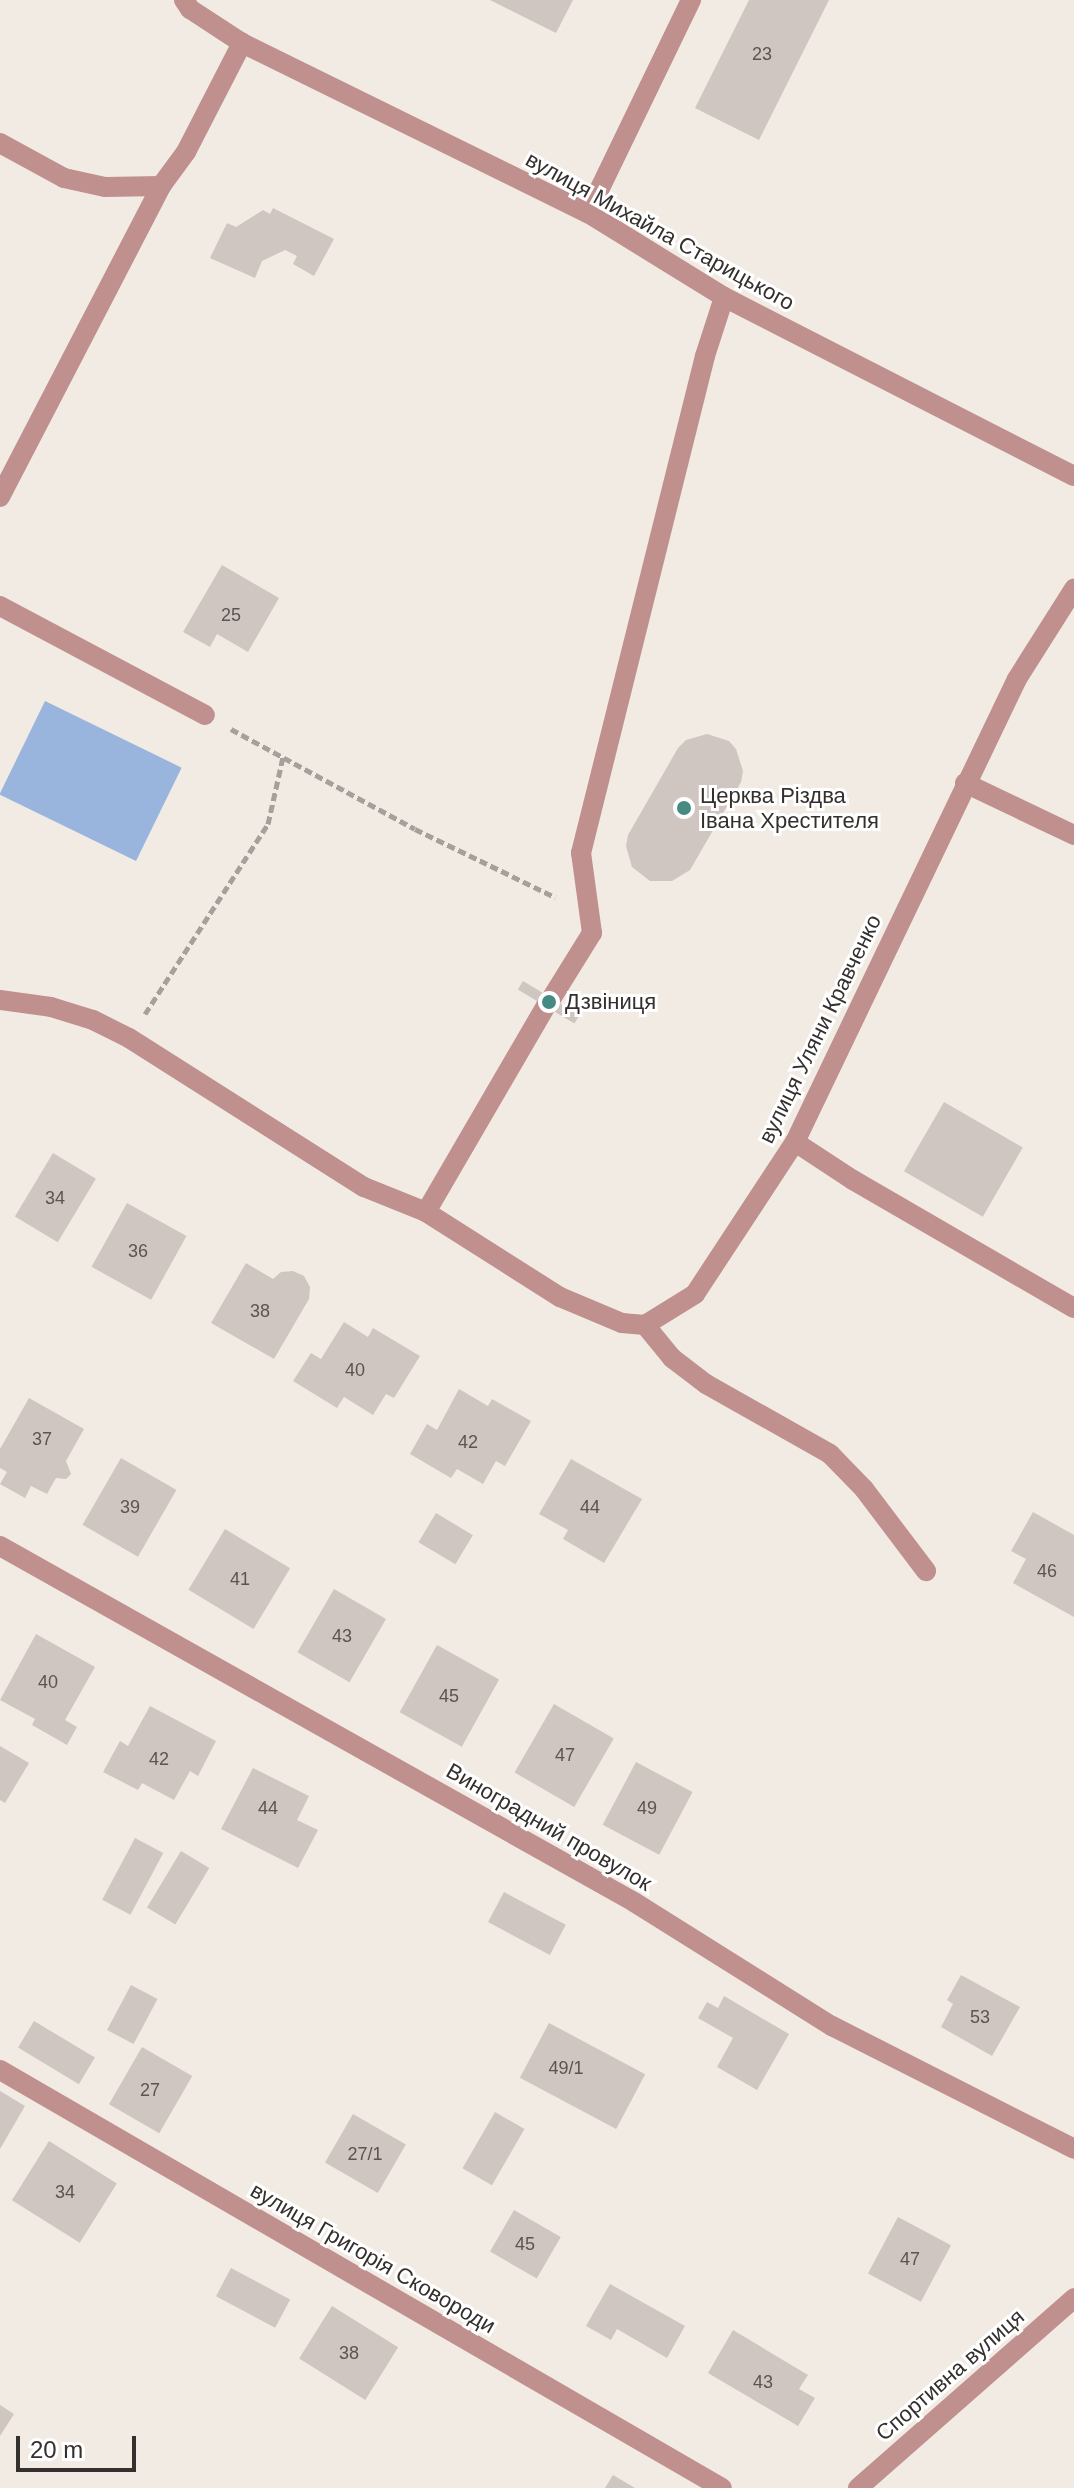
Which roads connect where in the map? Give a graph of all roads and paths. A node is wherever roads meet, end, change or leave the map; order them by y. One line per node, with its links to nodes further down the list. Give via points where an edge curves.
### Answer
1 (184, 0): 3 (street, вулиця Михайла Старицького)
2 (691, 0): 6 (street)
3 (242, 43): 5 (street, via 186,152); 6 (street, вулиця Михайла Старицького)
4 (0, 143): 5 (street, via 64,178 105,187)
5 (161, 186): 9 (street)
6 (588, 213): 7 (street, вулиця Михайла Старицького)
7 (724, 297): 8 (street, вулиця Михайла Старицького); 16 (street, via 581,853)
8 (1074, 476)
9 (0, 497)
10 (1074, 589): 14 (street, вулиця Уляни Кравченко, via 1017,679)
11 (0, 606): 12 (street)
12 (205, 715): 13 (path)
13 (283, 757): 16 (path, via 415,829); 18 (path, via 268,824)
14 (965, 783): 15 (street); 19 (street, вулиця Уляни Кравченко)
15 (1074, 835)
16 (590, 914): 20 (street, via 592,933)
17 (0, 1000): 18 (street, via 51,1007)
18 (129, 1038): 20 (street, via 364,1187)
19 (795, 1142): 21 (street); 22 (street, вулиця Уляни Кравченко, via 695,1294)
20 (426, 1212): 22 (street, via 560,1297 622,1323)
21 (1074, 1308)
22 (645, 1325): 24 (street, via 672,1358 706,1384 830,1454 864,1489)
23 (0, 1546): 26 (street, Виноградний провулок, via 634,1902 832,2026)
24 (926, 1571)
25 (0, 2070): 28 (street, вулиця Григорія Сковороди)
26 (1074, 2149)
27 (1074, 2298): 29 (street, Спортивна вулиця)
28 (722, 2488)
29 (858, 2488)

